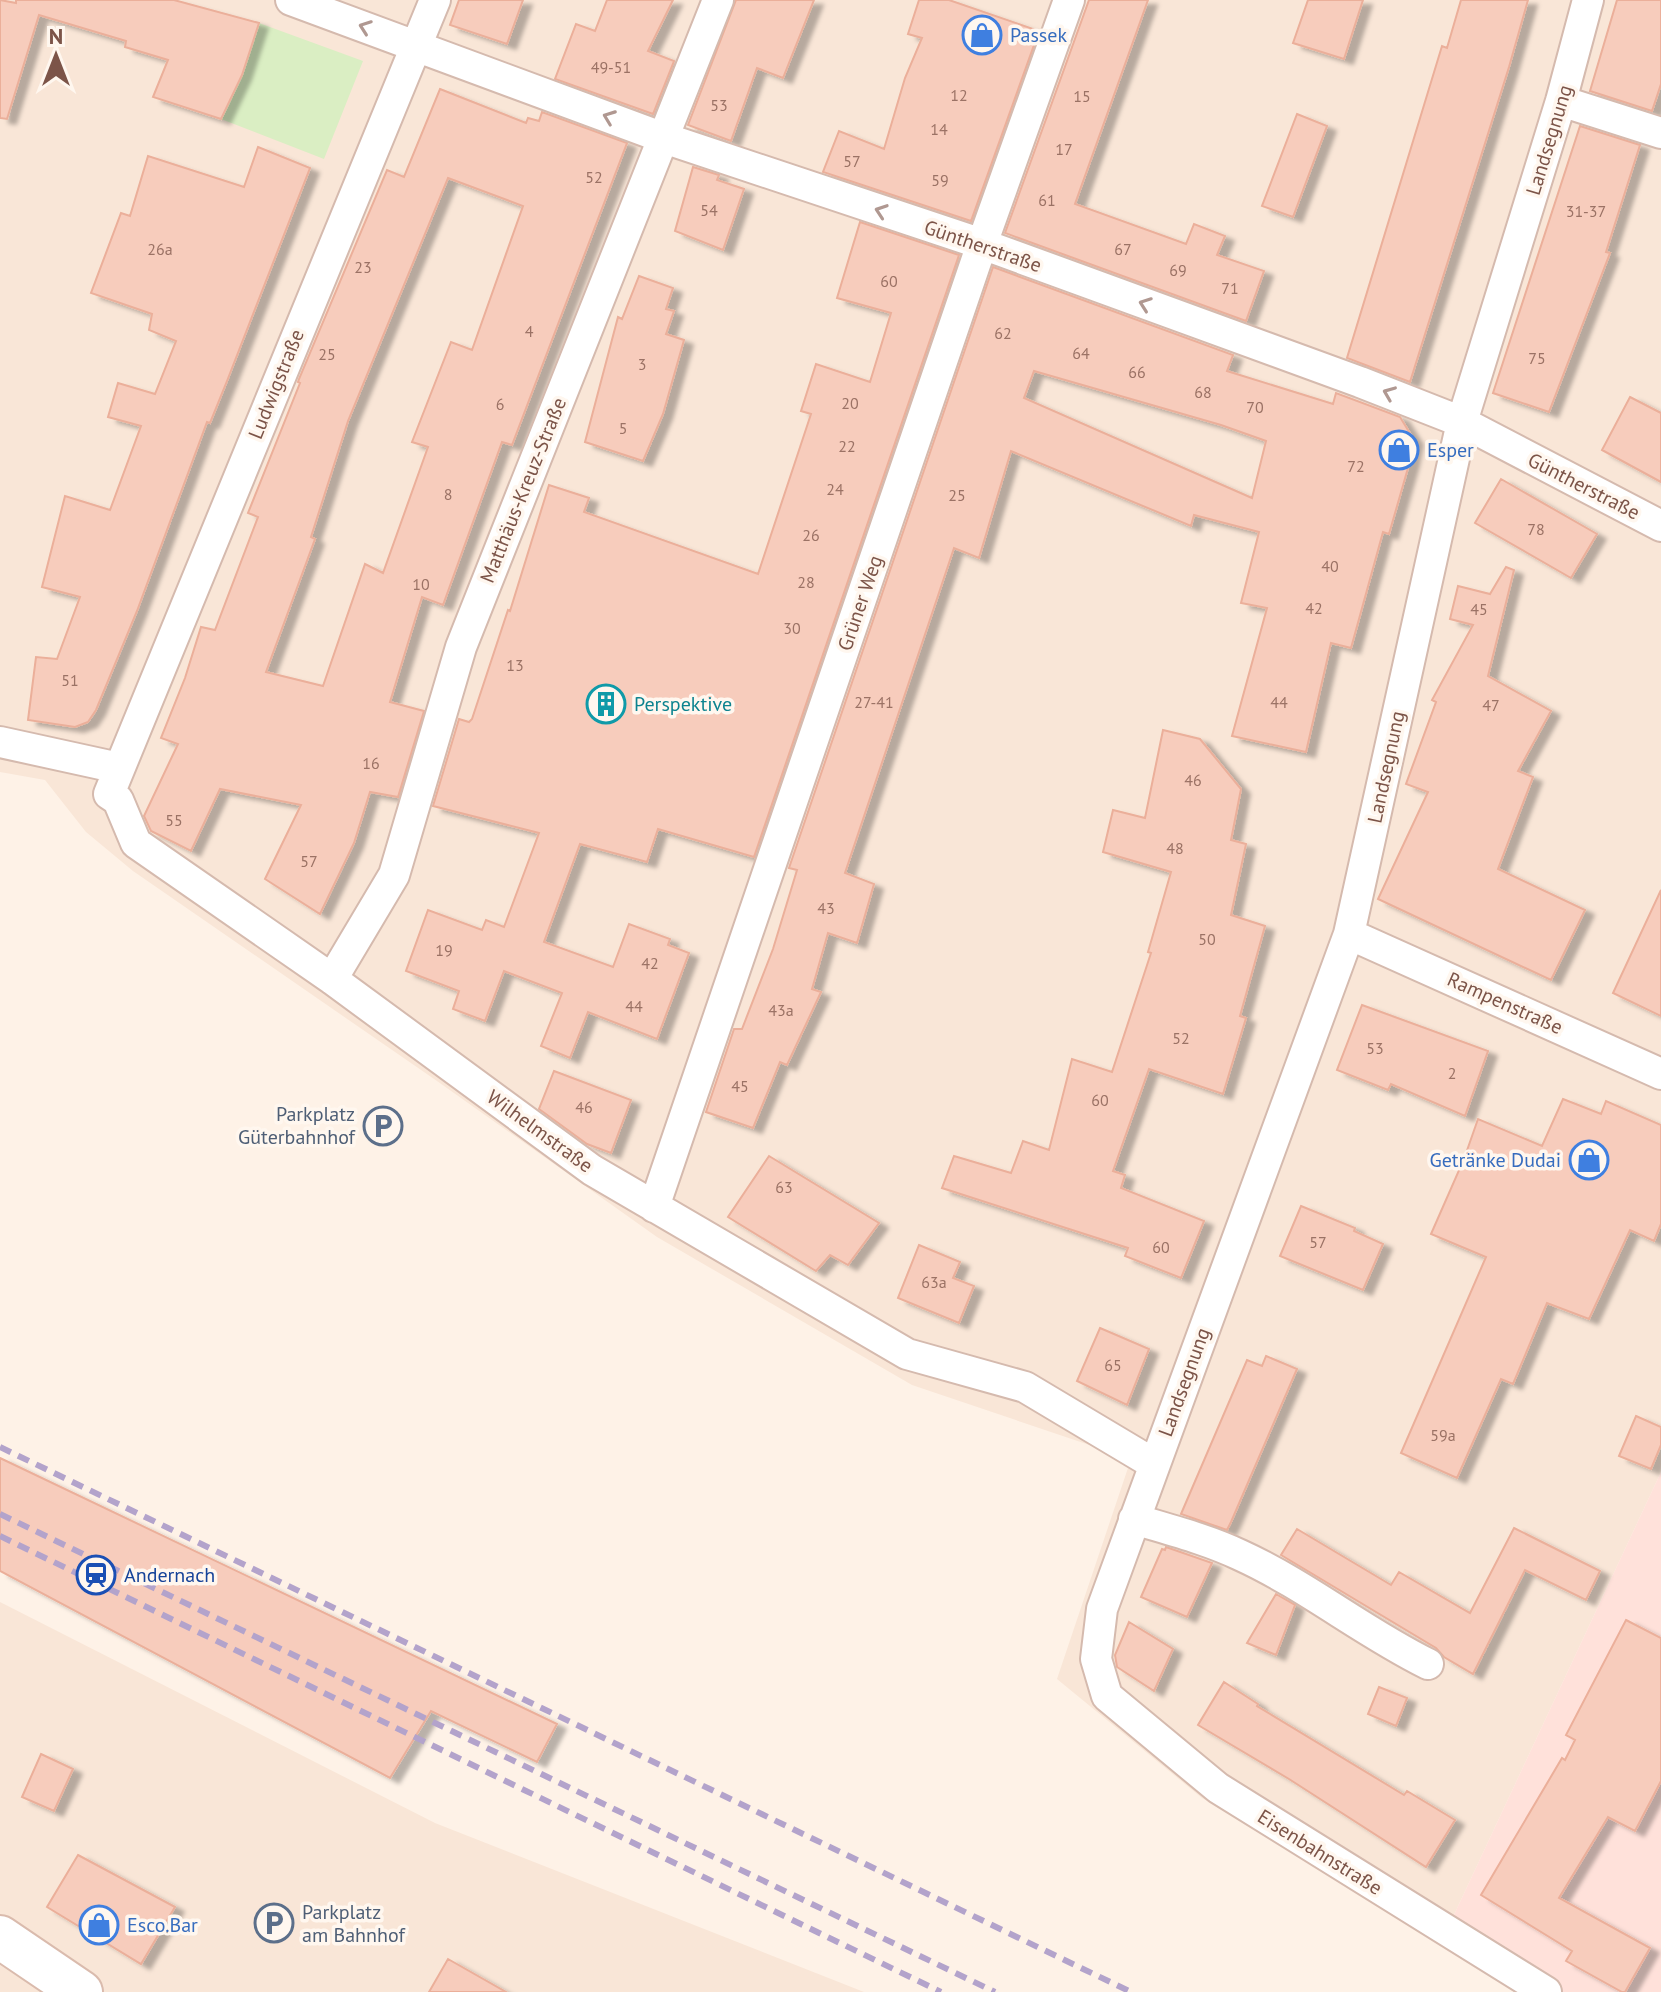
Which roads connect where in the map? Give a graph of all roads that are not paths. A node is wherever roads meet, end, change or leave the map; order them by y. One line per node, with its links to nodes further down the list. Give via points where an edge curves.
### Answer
1 (291, 0): 6 (street, Güntherstraße, one-way to 1)
2 (435, 0): 6 (street, Ludwigstraße)
3 (718, 0): 9 (street, Matthäus-Kreuz-Straße)
4 (1069, 0): 10 (street, Grüner Weg)
5 (1588, 0): 7 (street, Landsegnung)
6 (417, 45): 9 (street, Güntherstraße, one-way to 6); 14 (street, Ludwigstraße)
7 (1561, 101): 8 (street); 11 (street, Landsegnung)
8 (1661, 133)
9 (664, 138): 10 (street, Güntherstraße, one-way to 9); 16 (street, Matthäus-Kreuz-Straße, via 461,647 394,875)
10 (982, 244): 11 (street, Güntherstraße, one-way to 10); 18 (street, Grüner Weg)
11 (1462, 422): 12 (street, Güntherstraße); 15 (street, Landsegnung)
12 (1661, 526)
13 (0, 742): 14 (street)
14 (119, 768): 16 (street, Wilhelmstraße, via 109,794 118,800 136,843)
15 (1349, 934): 17 (street, Rampenstraße); 19 (street, Landsegnung)
16 (332, 979): 18 (street, Wilhelmstraße, via 592,1170)
17 (1661, 1074)
18 (654, 1207): 19 (street, Wilhelmstraße, via 907,1354 1025,1387)
19 (1154, 1464): 20 (street, Landsegnung)
20 (1134, 1519): 21 (street, via 1242,1555); 22 (street, Landsegnung, via 1102,1609 1096,1659)
21 (1428, 1664)
22 (1107, 1696): 25 (street, Eisenbahnstraße, via 1218,1788)
23 (0, 1937): 24 (street)
24 (81, 1992)
25 (1546, 1992)

